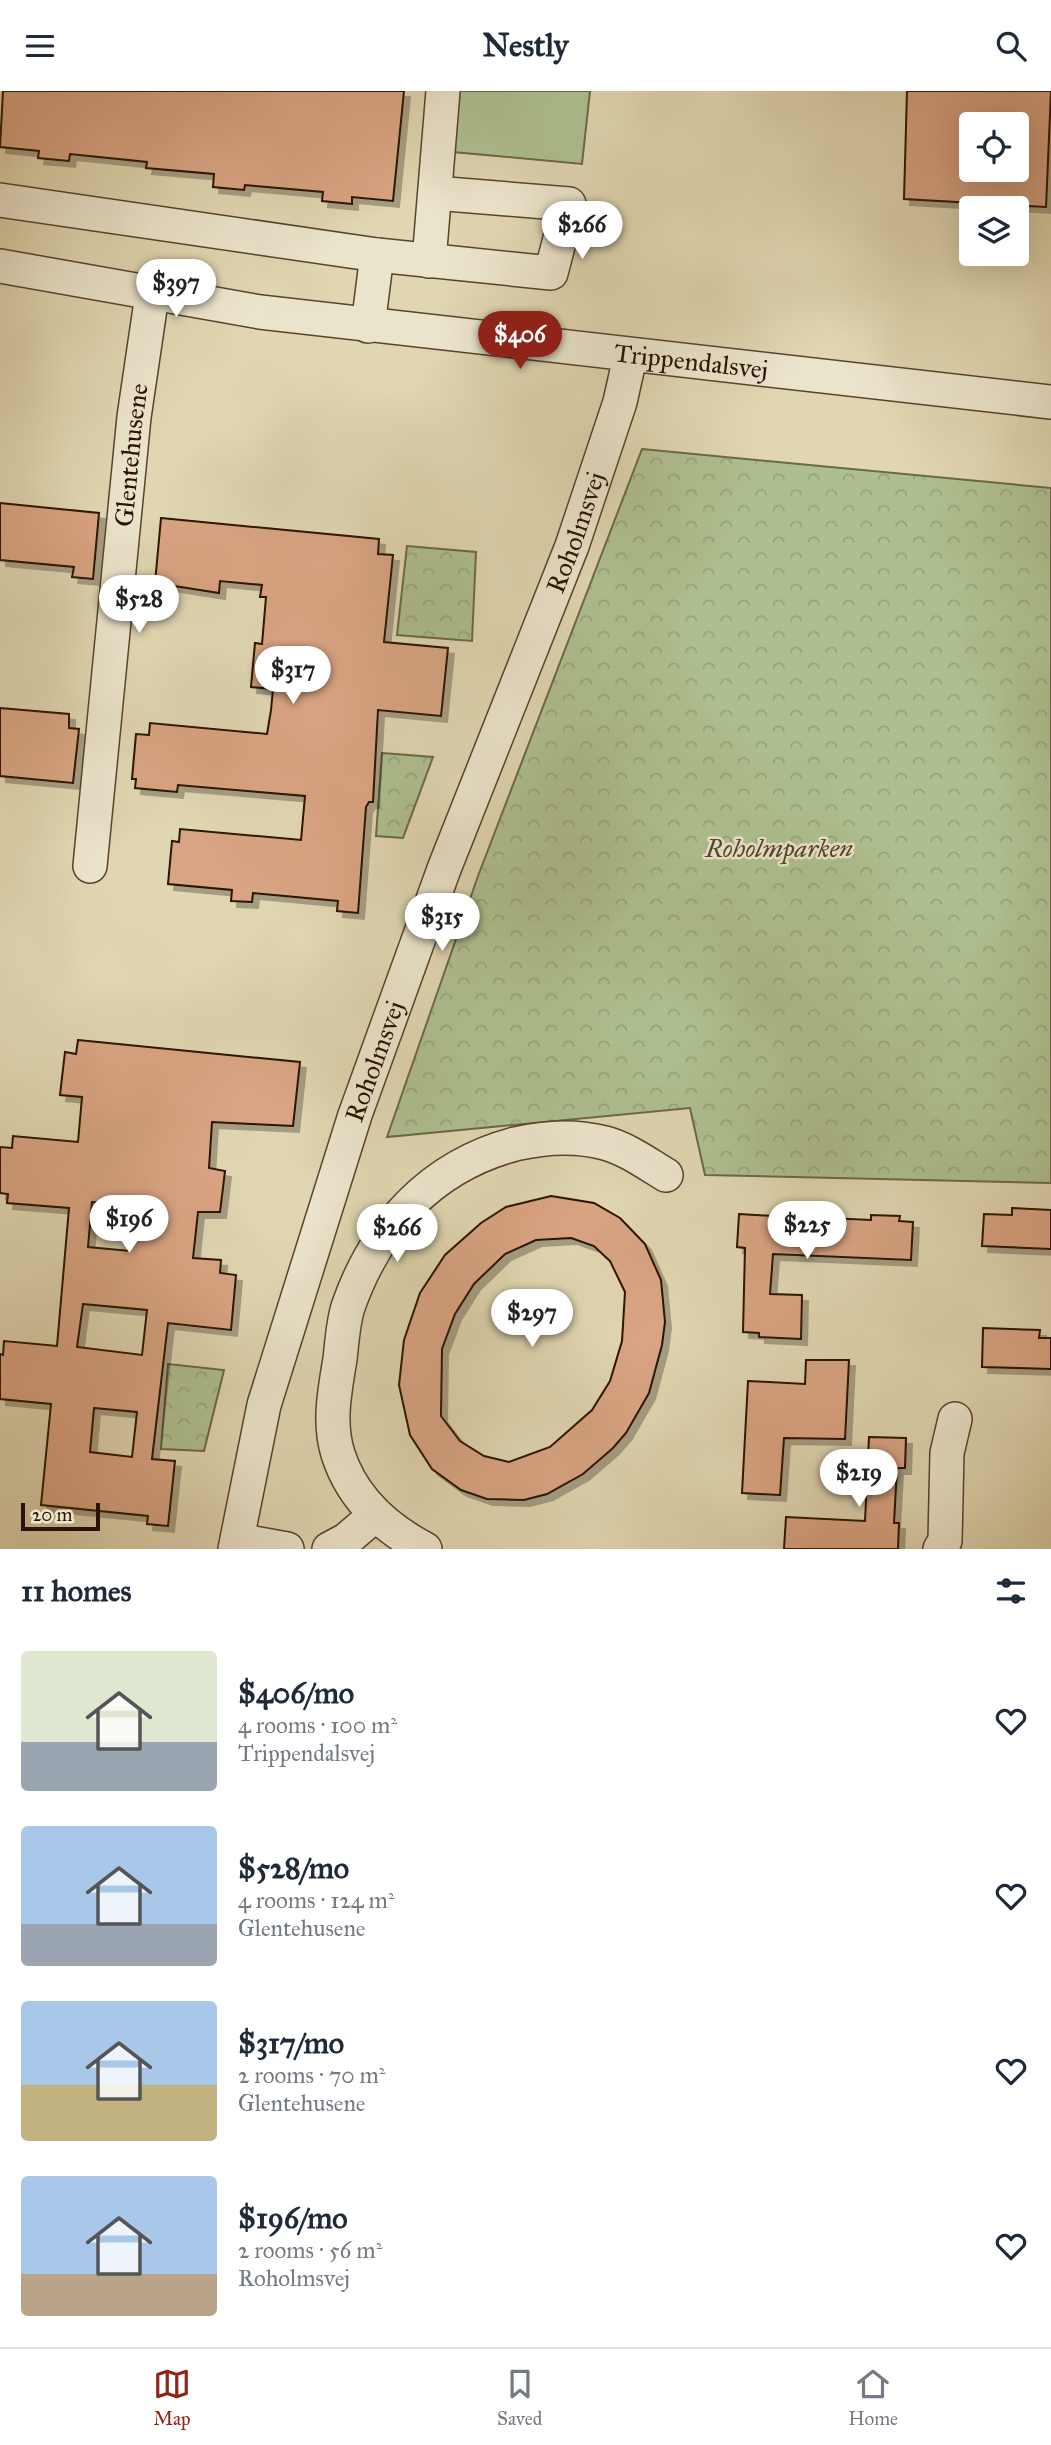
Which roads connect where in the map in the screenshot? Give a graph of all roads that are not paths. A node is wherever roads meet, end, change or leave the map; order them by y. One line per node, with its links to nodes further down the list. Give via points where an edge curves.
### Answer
1 (443, 91): 2 (street)
2 (435, 193): 5 (street); 5 (street, via 569,204 551,273)
3 (0, 200): 4 (street)
4 (377, 255): 5 (street); 8 (street)
5 (429, 261)
6 (0, 266): 7 (street, Trippendalsvej)
7 (152, 295): 8 (street, Trippendalsvej); 11 (street, Glentehusene, via 137,398)
8 (368, 326): 9 (street, Trippendalsvej)
9 (630, 357): 10 (street, Trippendalsvej); 15 (street, Roholmsvej, via 621,402 572,546 444,869 355,1115 264,1405)
10 (1051, 403)
11 (90, 866)
12 (666, 1175): 14 (street, via 605,1143 569,1137 537,1139 464,1162 430,1184 399,1213 371,1254 347,1309 332,1421 338,1453)
13 (955, 1419): 19 (street, via 947,1453 945,1541)
14 (374, 1515): 17 (street); 18 (street)
15 (236, 1545): 16 (street, Roholmsvej)
16 (287, 1549)
17 (330, 1549)
18 (425, 1549)
19 (940, 1549)

